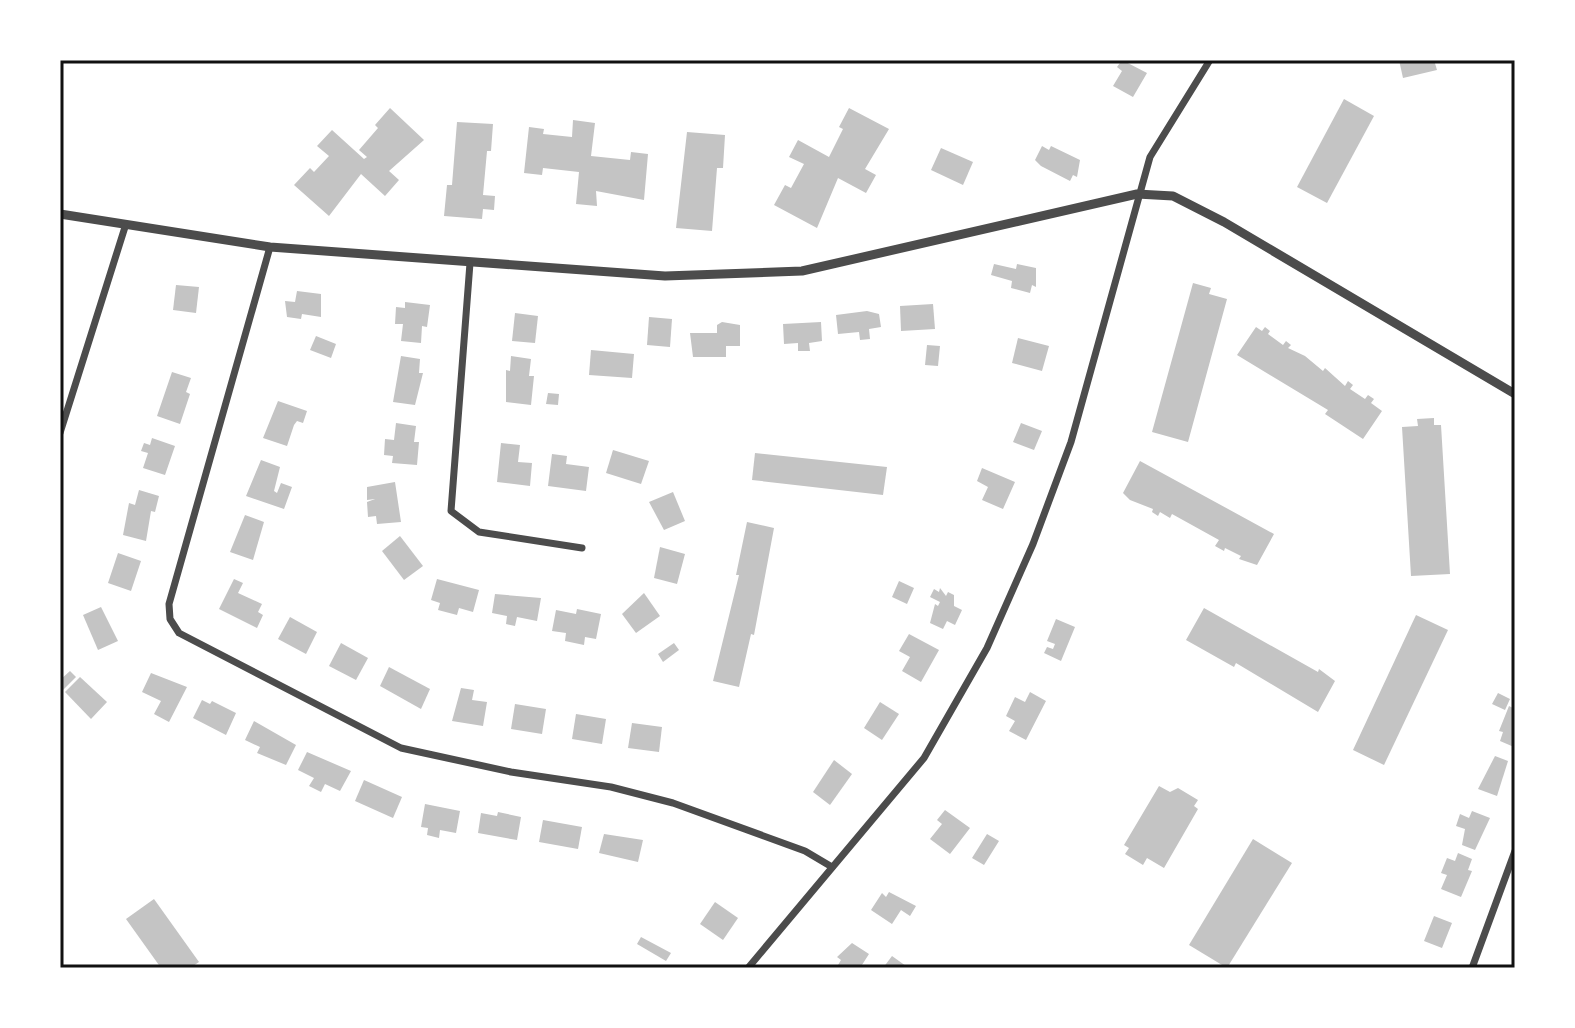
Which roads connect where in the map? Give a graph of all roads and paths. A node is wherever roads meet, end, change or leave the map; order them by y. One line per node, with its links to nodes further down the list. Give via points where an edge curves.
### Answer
1 (1210, 60): 2 (street, via 1150,157)
2 (1137, 194): 6 (street, via 802,271 665,276); 7 (street, via 1173,196 1224,222); 11 (street, via 1071,442 987,648 924,758)
3 (60, 214): 4 (street)
4 (125, 227): 5 (street); 8 (street)
5 (270, 247): 6 (street); 11 (street, via 169,604 179,633 401,748 673,803 805,851)
6 (470, 263): 9 (street, via 451,511 479,532)
7 (1515, 394)
8 (60, 433)
9 (582, 548)
10 (1515, 851): 13 (street)
11 (832, 867): 12 (street)
12 (748, 968)
13 (1472, 968)

